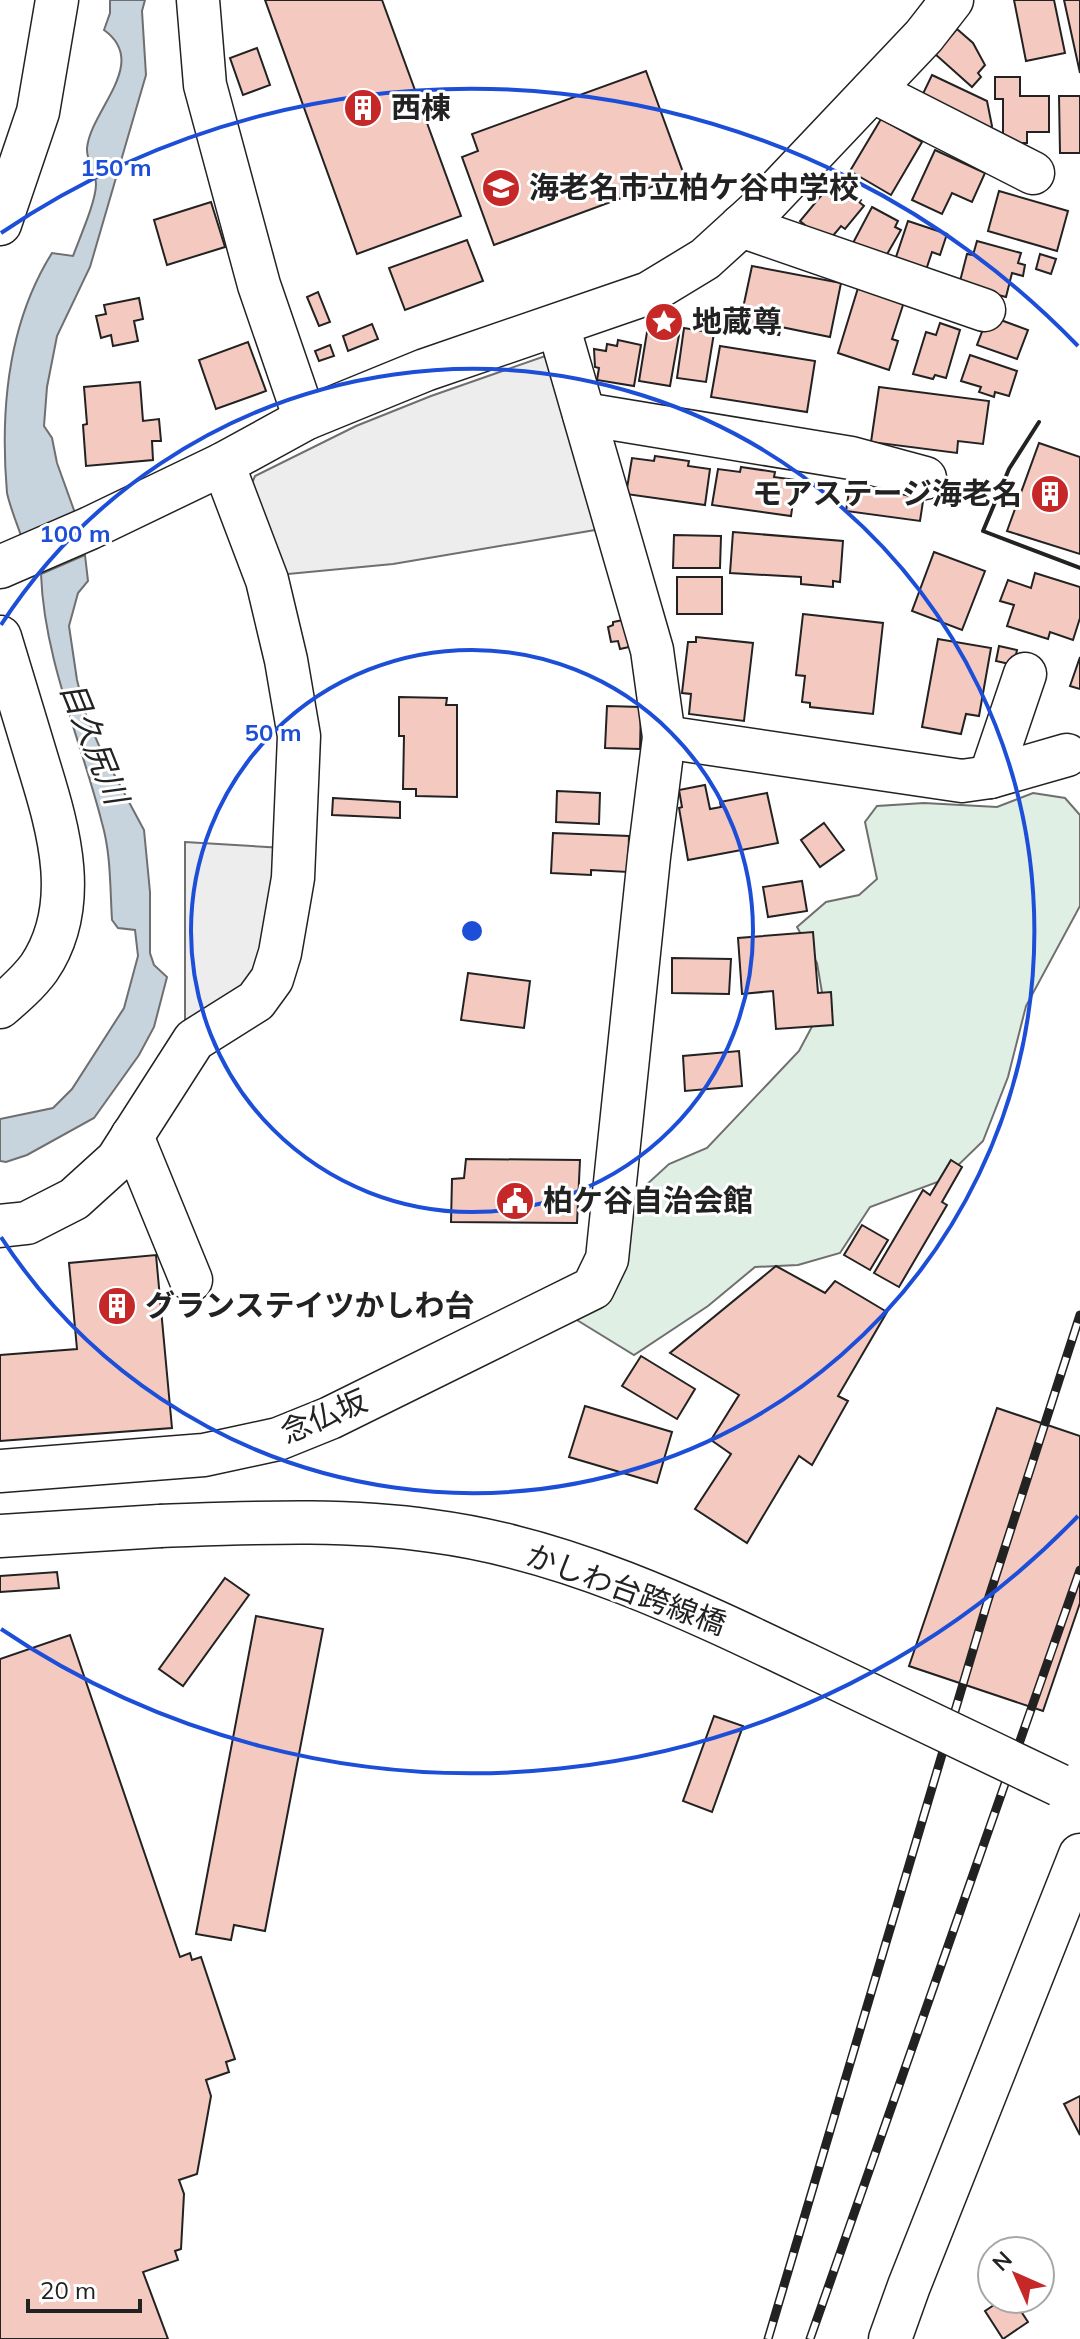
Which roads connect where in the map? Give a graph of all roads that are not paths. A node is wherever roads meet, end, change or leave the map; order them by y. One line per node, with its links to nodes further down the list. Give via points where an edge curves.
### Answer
1 (57, 0): 6 (street, via 38,112)
2 (198, 0): 11 (street, via 205,85 259,285)
3 (952, 0): 4 (street)
4 (872, 91): 5 (street); 7 (street)
5 (1033, 173)
6 (0, 224)
7 (741, 226): 8 (street); 9 (street, via 705,259 649,293)
8 (984, 310)
9 (558, 325): 10 (street); 11 (street, via 425,370)
10 (584, 414): 13 (street, via 851,458); 17 (street, via 652,650)
11 (305, 419): 12 (street)
12 (223, 464): 14 (street); 21 (street, via 267,580 299,736 293,878 272,979 256,1001 194,1040)
13 (925, 478)
14 (12, 562)
15 (0, 637): 20 (street, via 63,862 62,900 50,944 40,966)
16 (1025, 674): 19 (street)
17 (664, 737): 19 (street, via 962,781); 24 (street, 念仏坂, via 607,1259 593,1288 278,1439 204,1455)
18 (1067, 755): 19 (street)
19 (990, 777)
20 (0, 1007)
21 (132, 1136): 22 (street, via 117,1160 74,1199 27,1223); 23 (street)
22 (0, 1226)
23 (191, 1280)
24 (0, 1471)
25 (0, 1536): 26 (street, かしわ台跨線橋, bridge, via 160,1526 363,1523 500,1544 572,1565 710,1618)
26 (1070, 1789)
27 (1080, 1855): 28 (street)
28 (890, 2339)

